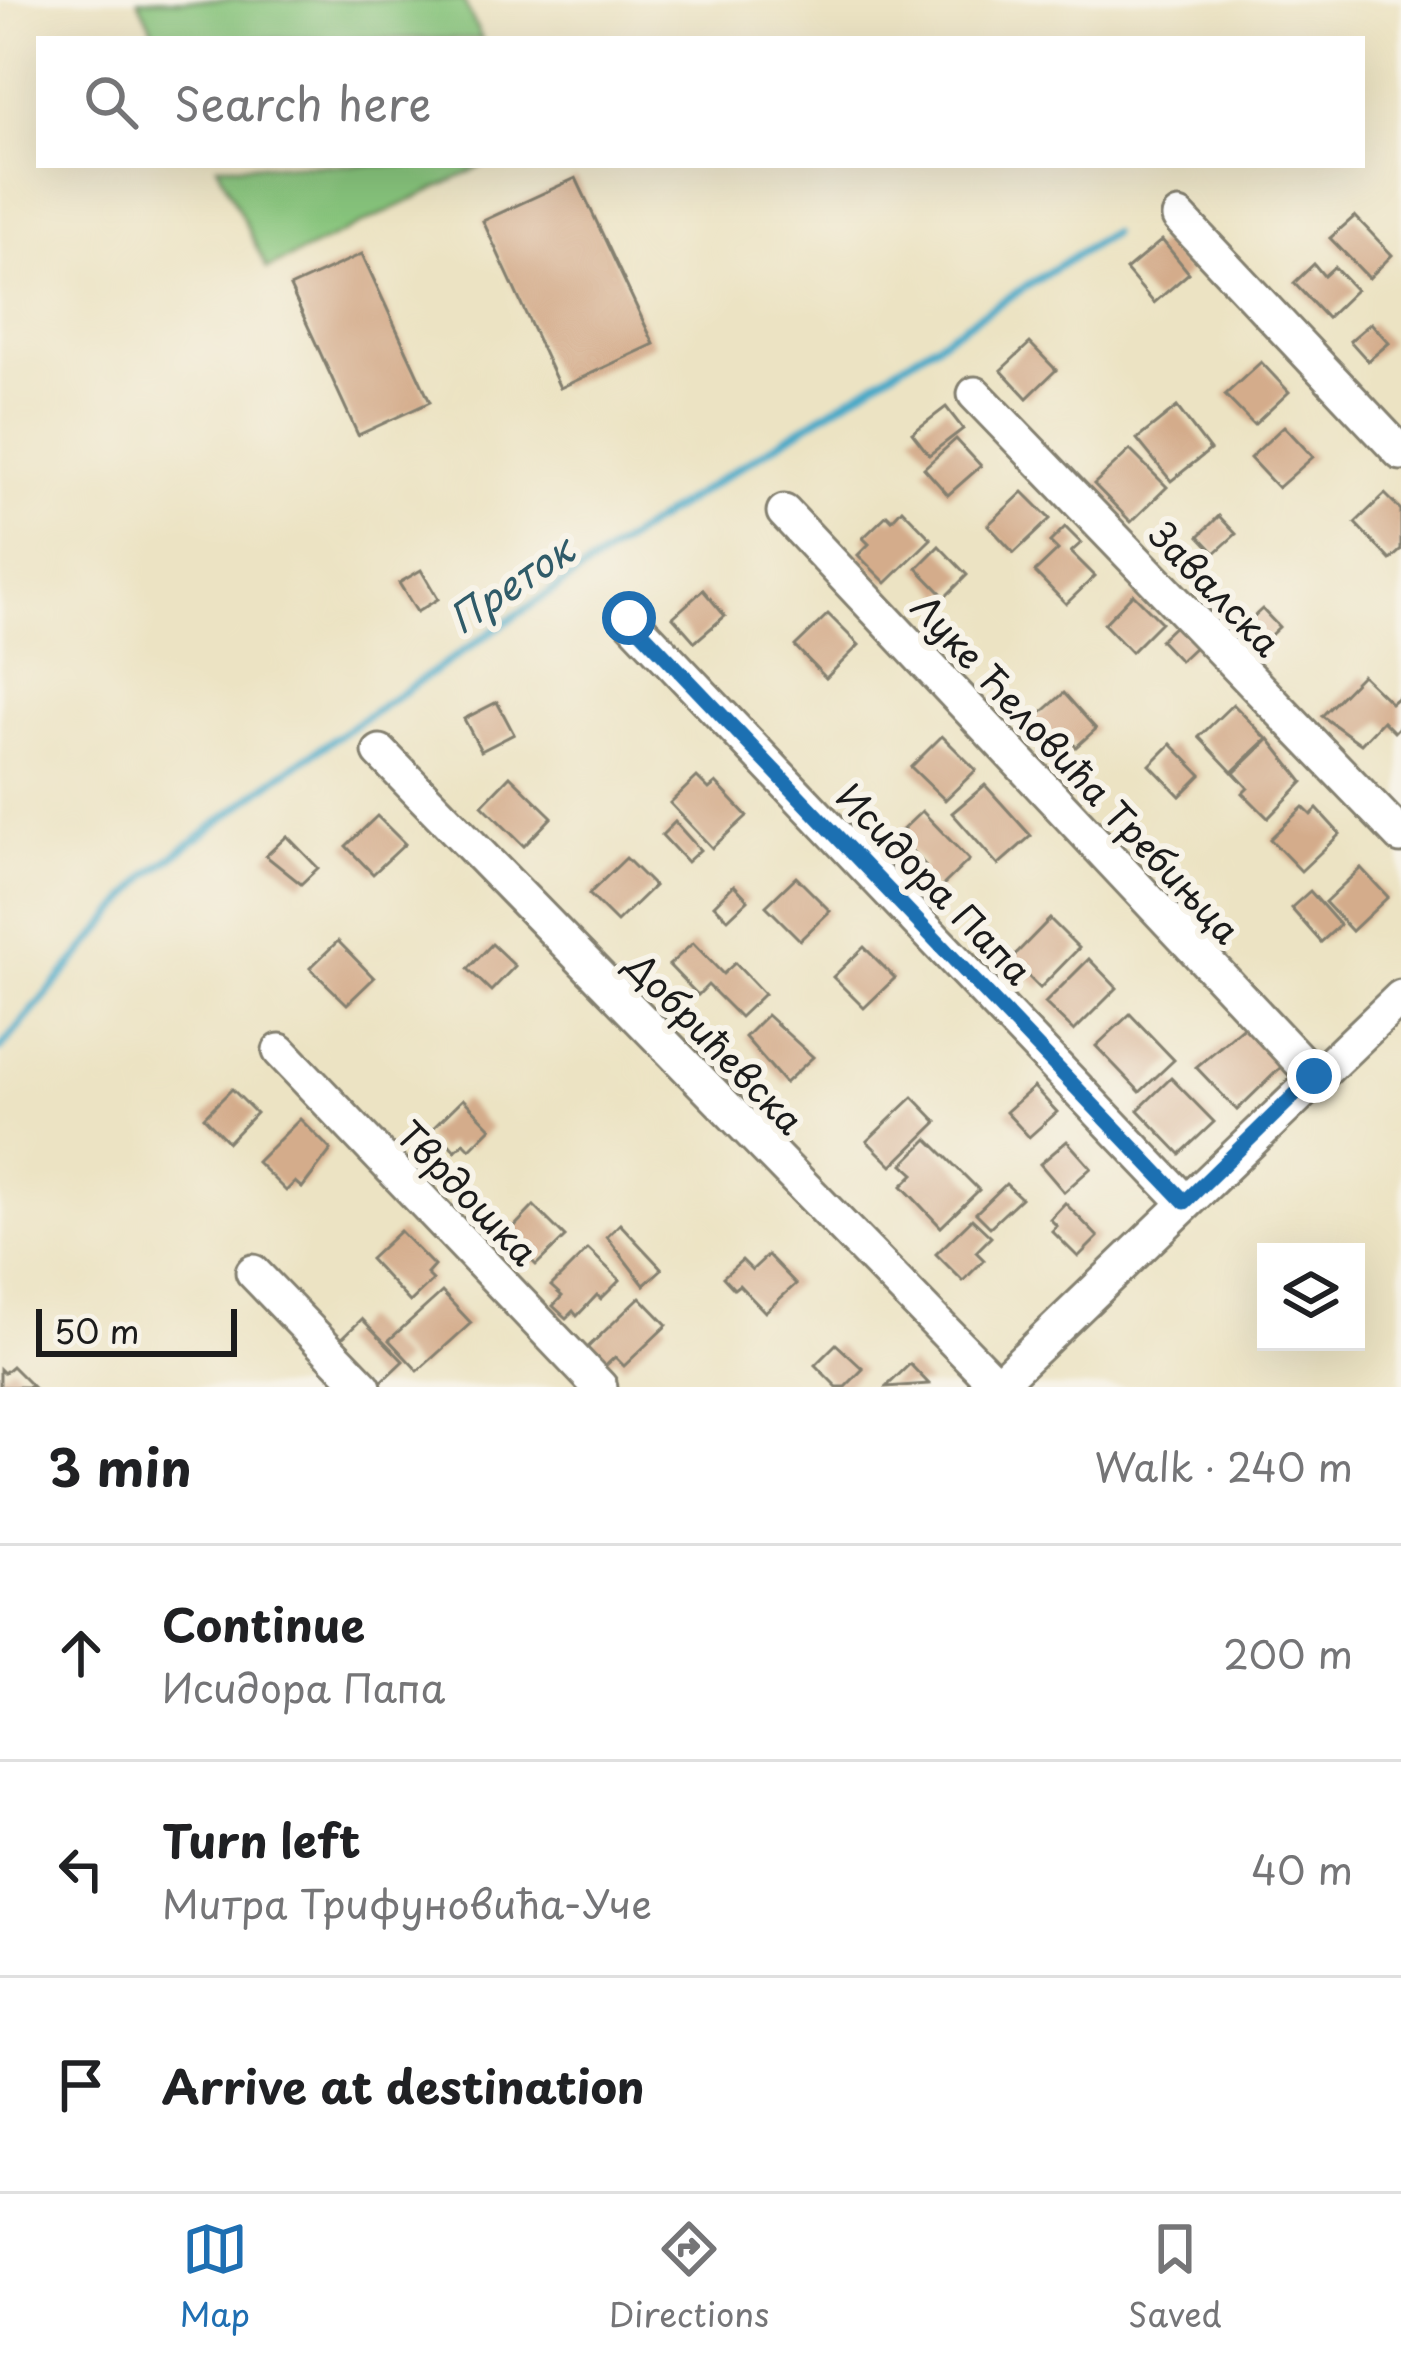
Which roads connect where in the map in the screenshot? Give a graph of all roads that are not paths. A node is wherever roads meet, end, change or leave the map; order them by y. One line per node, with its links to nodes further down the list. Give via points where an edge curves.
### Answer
1 (1179, 218): 3 (street)
2 (975, 394): 7 (street, Завалска)
3 (1401, 453)
4 (784, 512): 10 (street, Луке Ћеловића Требињца)
5 (629, 618): 11 (street, Исидора Папа)
6 (380, 752): 13 (street, Добрићевска)
7 (1401, 836)
8 (1401, 997): 10 (street)
9 (280, 1051): 15 (street, Тврдошка)
10 (1314, 1076): 11 (street)
11 (1185, 1202): 13 (street)
12 (253, 1272): 14 (street)
13 (996, 1386)
14 (364, 1387)
15 (601, 1387)

